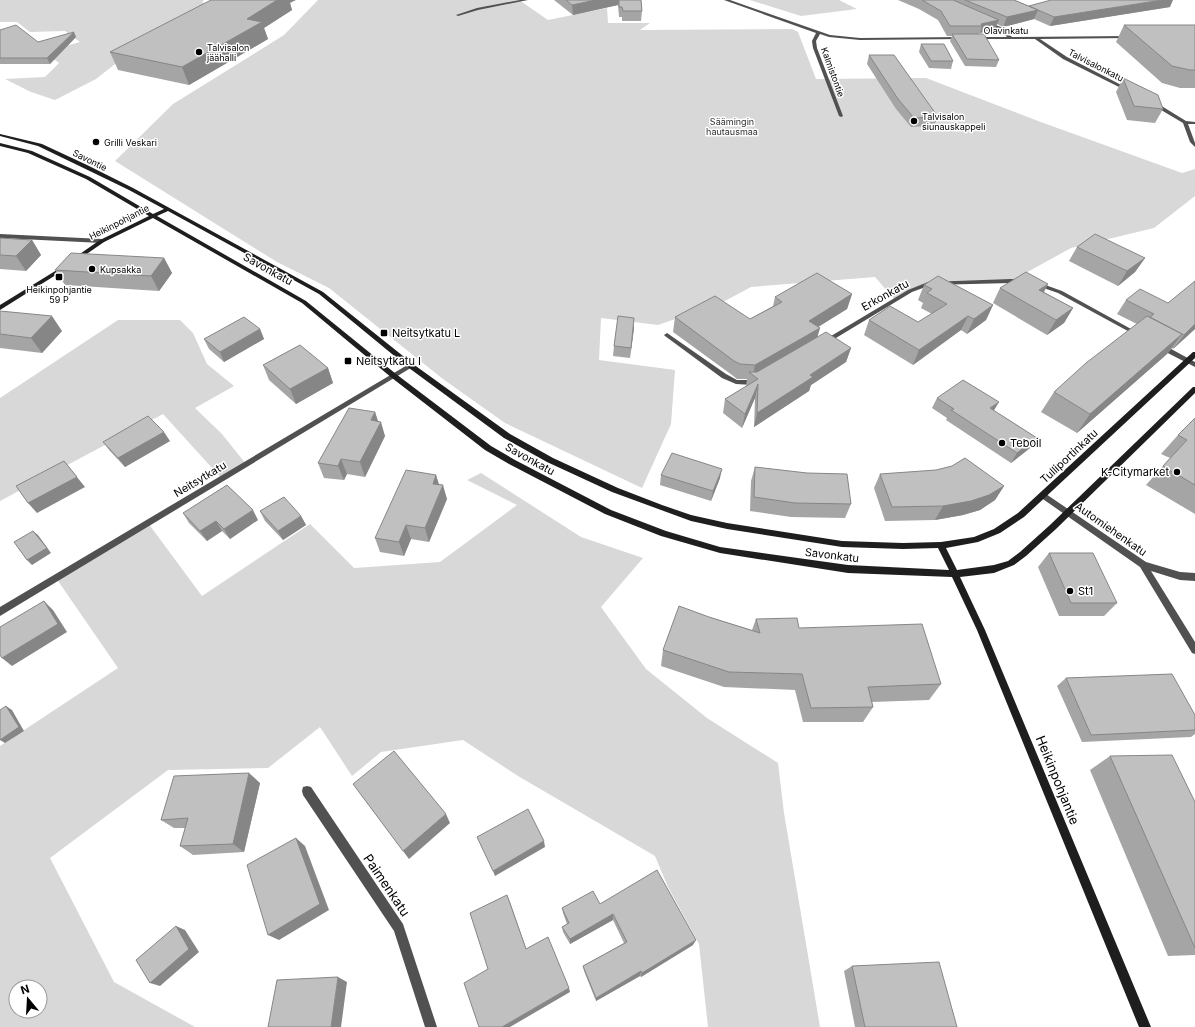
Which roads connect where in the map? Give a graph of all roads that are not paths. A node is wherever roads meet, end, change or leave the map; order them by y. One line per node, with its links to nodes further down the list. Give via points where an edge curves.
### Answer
1 (526, 0): 3 (street)
2 (726, 0): 5 (street)
3 (458, 15)
4 (985, 22): 9 (street, via 1000,28)
5 (818, 33): 7 (street, via 860,38); 13 (street, Kalmistontie, via 814,41 815,48)
6 (1131, 37): 10 (street, Olavinkatu)
7 (964, 38)
8 (972, 38): 9 (street, Olavinkatu)
9 (1011, 38): 10 (street, Olavinkatu)
10 (1036, 38): 11 (street, Talvisalonkatu, via 1065,58)
11 (1135, 94)
12 (1147, 100): 14 (street)
13 (841, 116)
14 (1185, 122): 15 (street); 18 (street)
15 (1195, 123)
16 (0, 135): 19 (main road, Savontie, via 40,145)
17 (0, 144): 20 (main road, Savontie, via 30,152 88,178)
18 (1195, 146)
19 (168, 209): 20 (main road, Heikinpohjantie); 30 (main road, Savonkatu, via 321,293)
20 (154, 216): 22 (main road, Heikinpohjantie); 32 (main road, Savonkatu, via 304,302)
21 (0, 236): 22 (street)
22 (102, 241): 23 (main road, Heikinpohjantie)
23 (0, 308)
24 (667, 335): 33 (street, via 736,382 753,383)
25 (1146, 339): 27 (street, Erkonkatu, via 1060,292 1042,285 1011,280 930,283 910,291)
26 (1153, 342): 29 (street)
27 (820, 344)
28 (1195, 354): 29 (main road, Tulliportinkatu)
29 (1187, 362): 31 (street); 35 (main road, Tulliportinkatu)
30 (411, 366): 32 (street, Neitsytkatu); 37 (main road, Savonkatu, via 507,436 615,490 691,518 842,544)
31 (1195, 366)
32 (394, 376): 39 (main road, Savonkatu, via 506,459 608,512 664,534 720,550 848,569); 41 (street, Neitsytkatu)
33 (760, 379)
34 (1195, 389): 36 (main road)
35 (1043, 495): 36 (street, Automiehenkatu); 37 (main road, Tulliportinkatu, via 1021,515 997,531 975,540)
36 (1068, 512): 38 (street, Automiehenkatu); 39 (main road, via 1011,563 994,569)
37 (941, 545): 39 (main road, Heikinpohjantie)
38 (1143, 565): 40 (street, via 1180,576); 42 (street, Automiehenkatu)
39 (956, 574): 45 (main road, Heikinpohjantie)
40 (1195, 577)
41 (0, 612)
42 (1195, 650)
43 (307, 790): 44 (street, Paimenkatu, via 399,928)
44 (431, 1027)
45 (1145, 1027)

